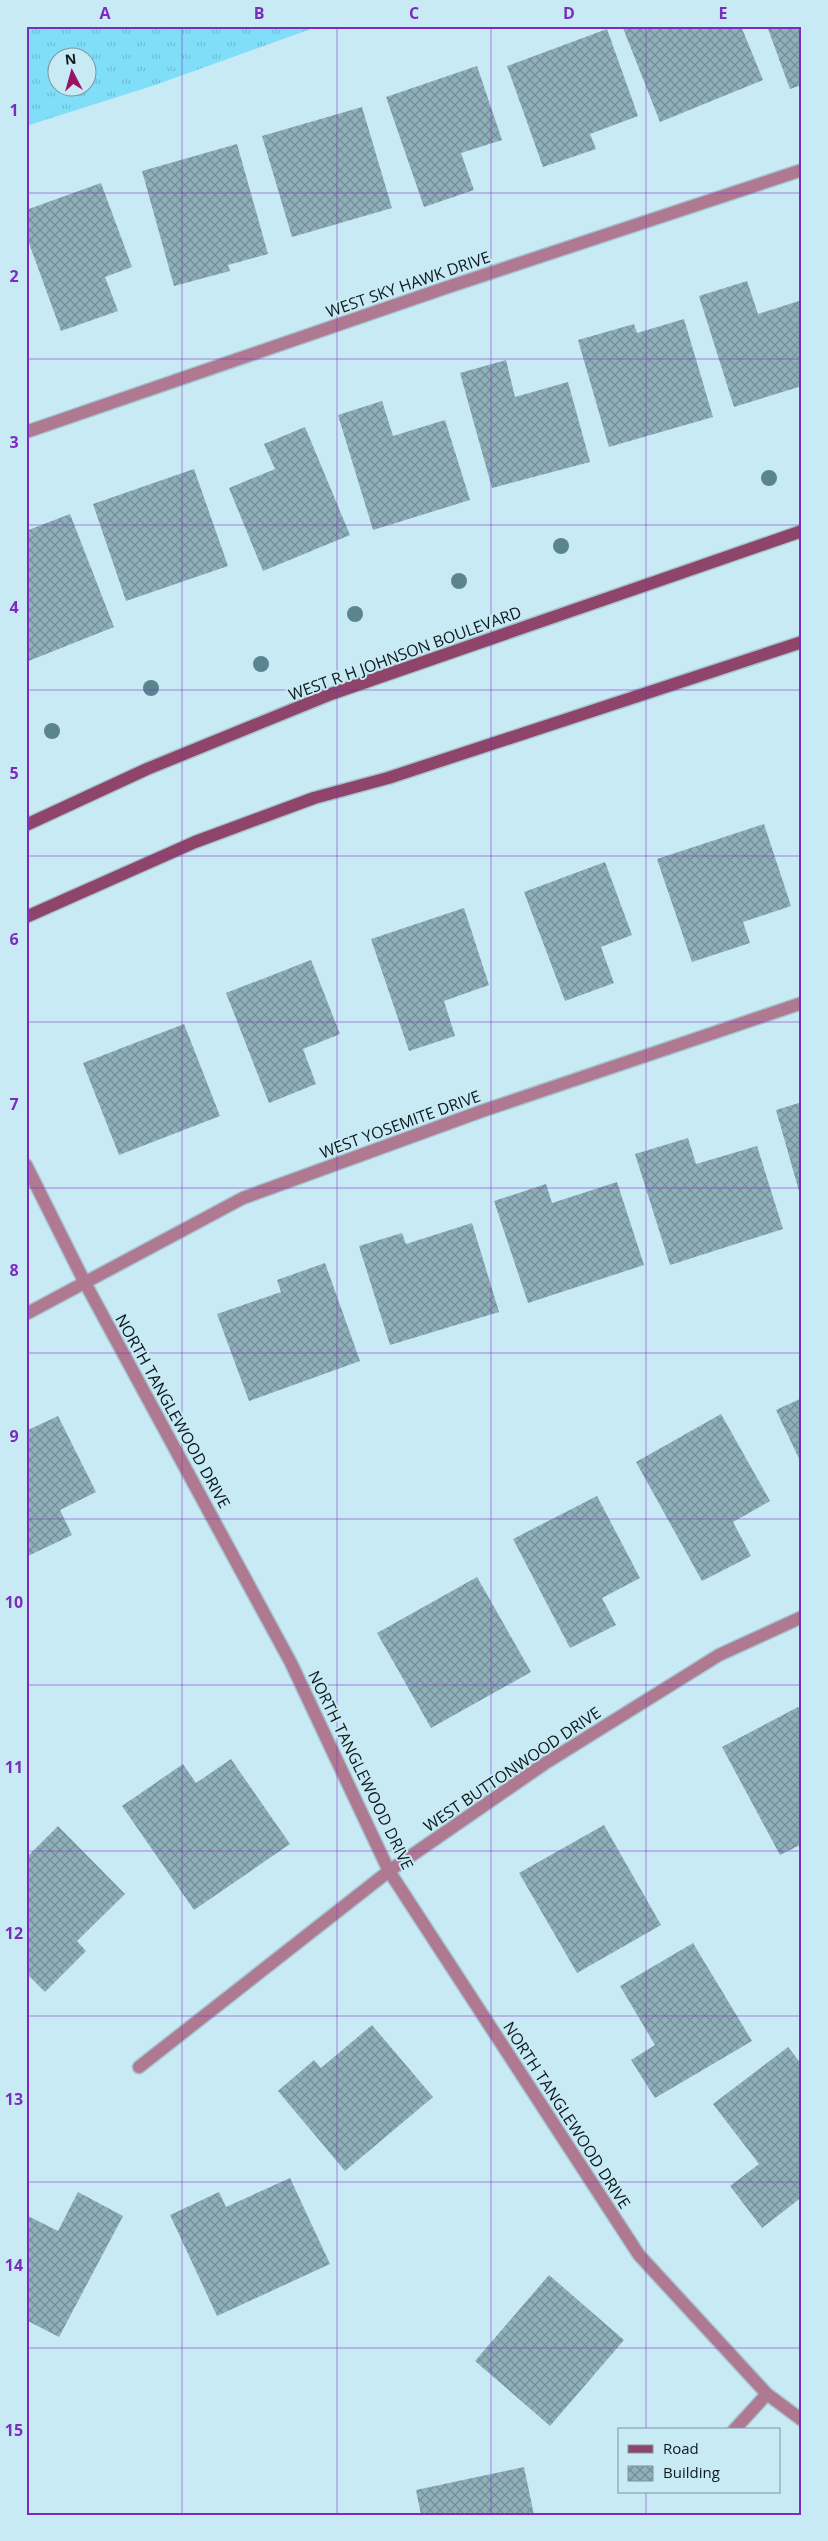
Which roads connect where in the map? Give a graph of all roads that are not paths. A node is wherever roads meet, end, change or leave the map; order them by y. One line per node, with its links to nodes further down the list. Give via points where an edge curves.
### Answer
1 (802, 170): 2 (street, WEST SKY HAWK DRIVE)
2 (26, 432)
3 (802, 531): 5 (main road, WEST R H JOHNSON BOULEVARD, via 331,694 147,769)
4 (802, 642): 6 (main road, via 388,778 314,798 195,842)
5 (26, 825)
6 (26, 917)
7 (802, 1004): 9 (street, WEST YOSEMITE DRIVE, via 482,1112 243,1198)
8 (26, 1165): 9 (street, NORTH TANGLEWOOD DRIVE)
9 (84, 1281): 10 (street, WEST YOSEMITE DRIVE); 12 (street, NORTH TANGLEWOOD DRIVE, via 292,1663)
10 (26, 1314)
11 (802, 1617): 12 (street, WEST BUTTONWOOD DRIVE, via 711,1660 544,1764)
12 (389, 1871): 13 (street, WEST BUTTONWOOD DRIVE); 14 (street, NORTH TANGLEWOOD DRIVE, via 639,2255)
13 (139, 2067)
14 (768, 2394): 15 (street, NORTH TANGLEWOOD DRIVE); 16 (street)
15 (802, 2420)
16 (736, 2428)

